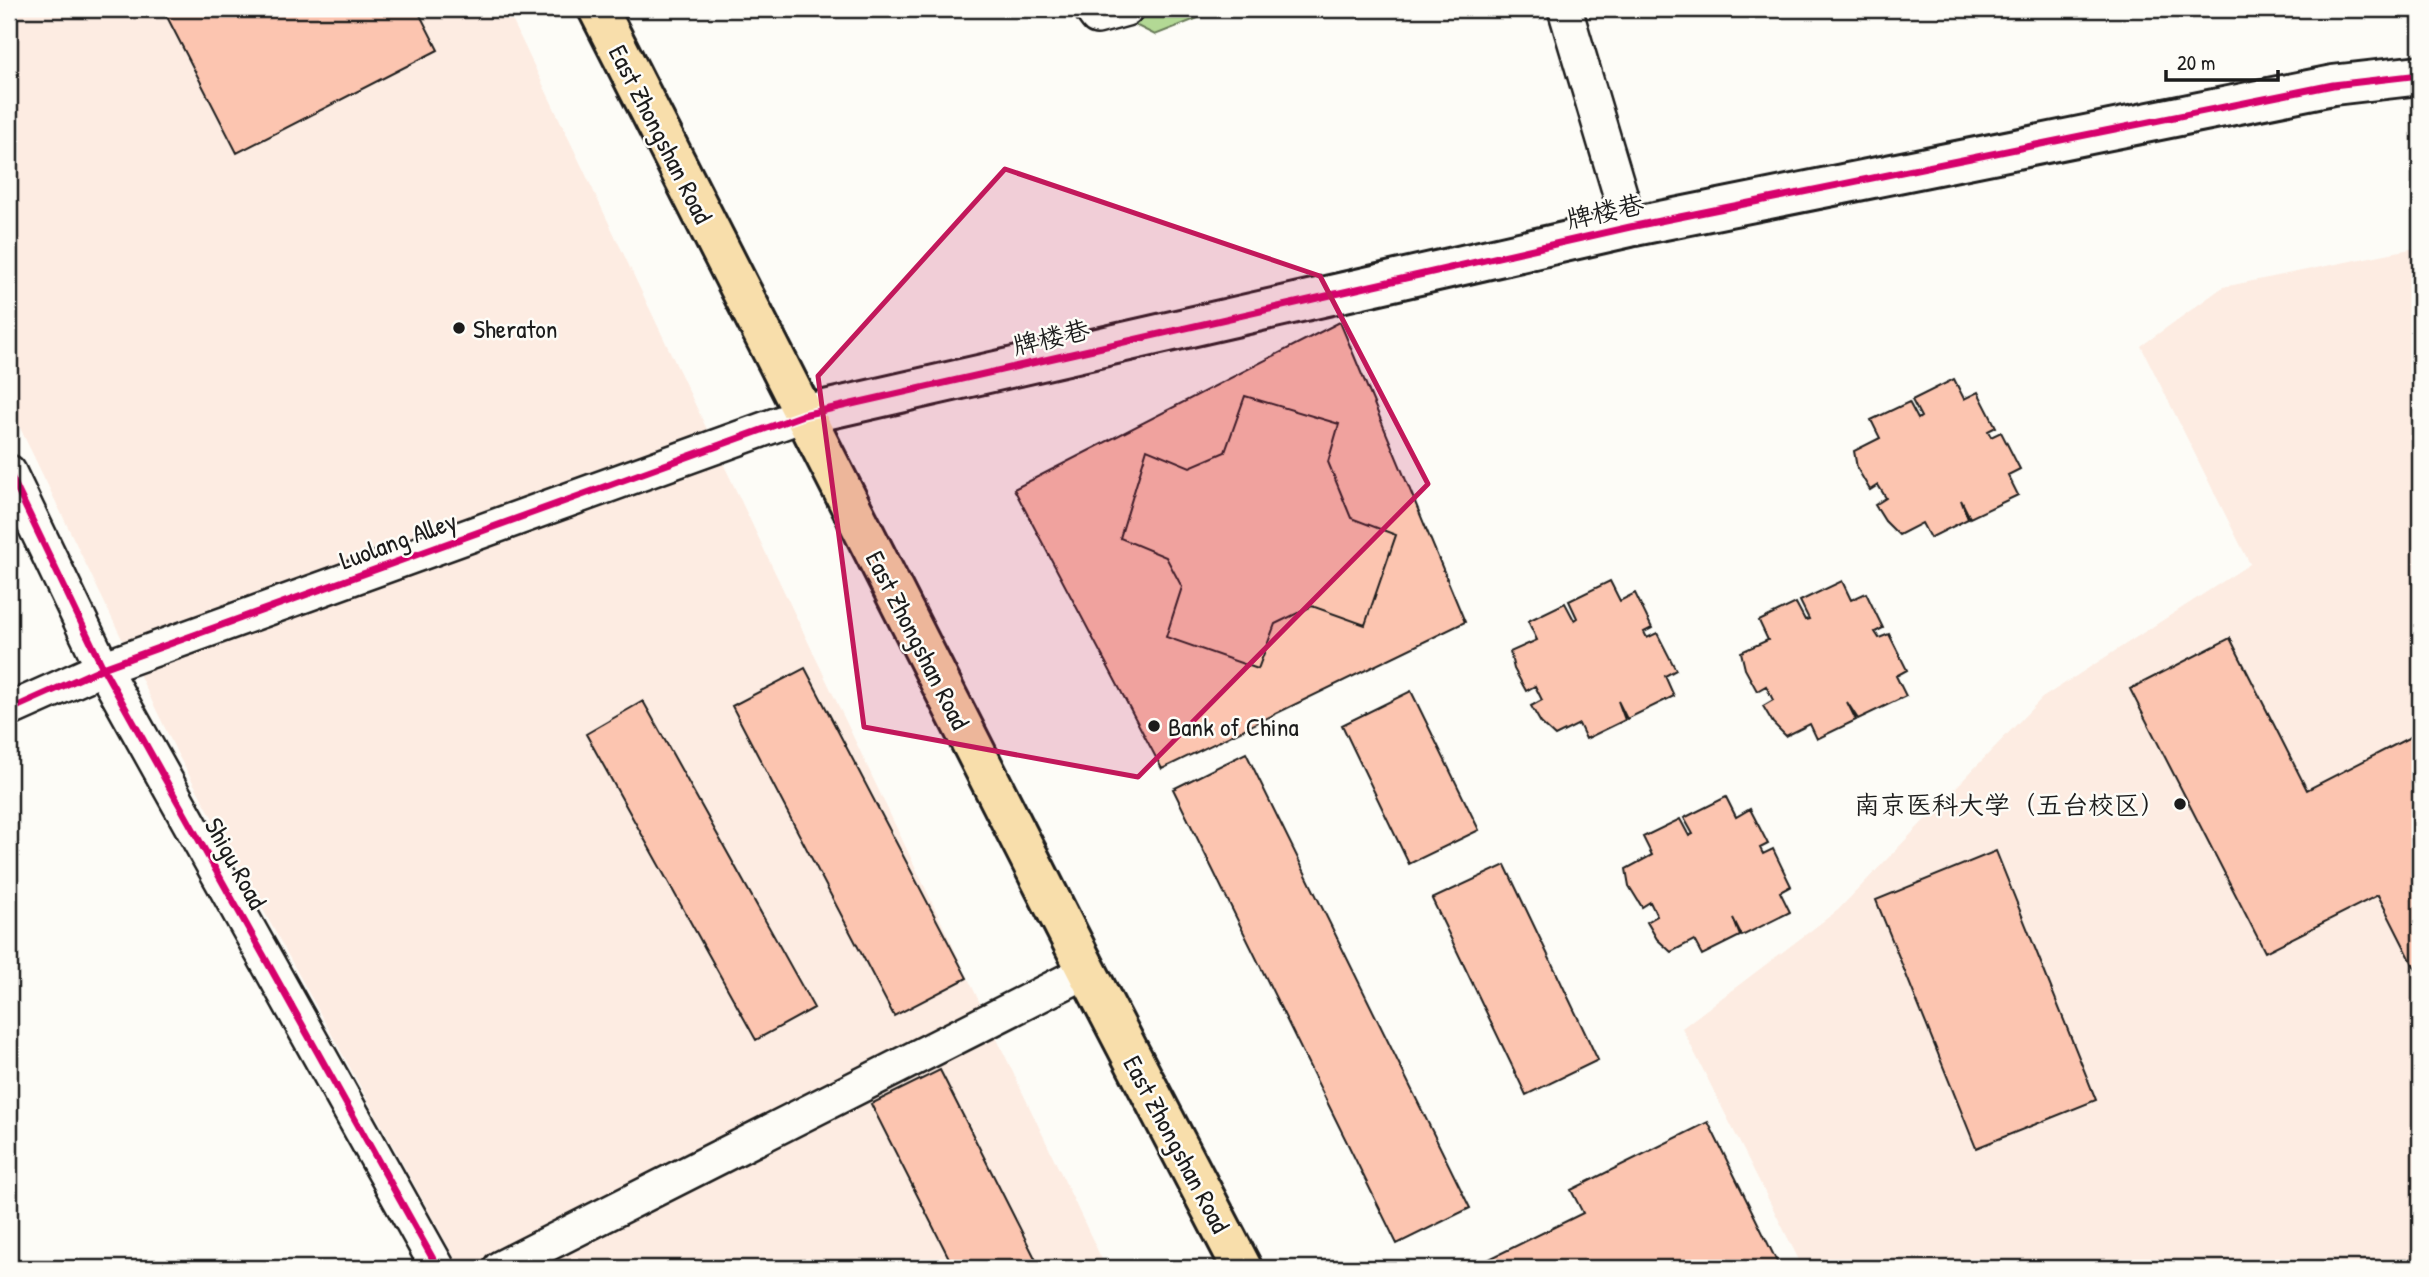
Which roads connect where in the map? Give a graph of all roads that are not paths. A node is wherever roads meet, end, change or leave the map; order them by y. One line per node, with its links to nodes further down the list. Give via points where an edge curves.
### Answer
1 (600, 9): 7 (main road, East Zhongshan Road)
2 (1091, 9): 3 (street, via 1097,17)
3 (1126, 9)
4 (1565, 9): 6 (street)
5 (2420, 75): 6 (street, 牌楼巷, via 2333,85)
6 (1630, 227): 7 (street, 牌楼巷)
7 (803, 415): 9 (street, Luolang Alley); 11 (main road, East Zhongshan Road)
8 (9, 472): 9 (street, Shigu Road)
9 (103, 668): 10 (street, Luolang Alley); 12 (street, Shigu Road)
10 (9, 710)
11 (1087, 971): 13 (street); 14 (main road, East Zhongshan Road)
12 (438, 1268)
13 (500, 1268)
14 (1242, 1268)

